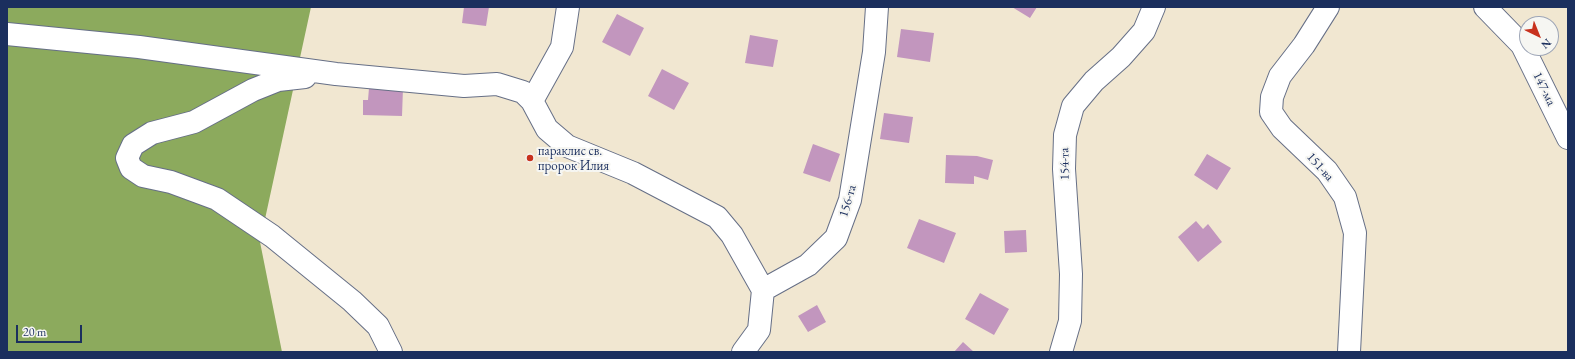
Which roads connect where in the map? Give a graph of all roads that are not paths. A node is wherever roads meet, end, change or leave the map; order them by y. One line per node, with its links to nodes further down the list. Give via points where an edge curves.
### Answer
1 (568, 7): 8 (street, via 562,48)
2 (877, 7): 10 (street, 156-та, via 874,52 852,192 836,238 808,264)
3 (1154, 7): 13 (street, 154-та, via 1144,31 1121,57 1094,81 1072,106 1070,113 1065,136 1064,169 1071,274 1070,321)
4 (1328, 7): 14 (street, 151-ва, via 1280,76 1272,97 1271,112 1282,128 1327,171 1345,197 1355,233)
5 (1485, 7): 9 (street, 147-ма, via 1522,45)
6 (7, 34): 7 (street, via 138,47)
7 (336, 74): 8 (street, via 464,86 497,84 523,92); 11 (street, via 278,80 252,90 194,122 152,133 133,145 127,158 131,168 143,176 171,182 217,199 272,236 352,301 378,326)
8 (532, 101): 10 (street, via 547,129 567,146 633,173 717,217 732,235)
9 (1568, 138)
10 (763, 290): 12 (street, via 759,330)
11 (391, 352)
12 (743, 352)
13 (1061, 352)
14 (1349, 352)

